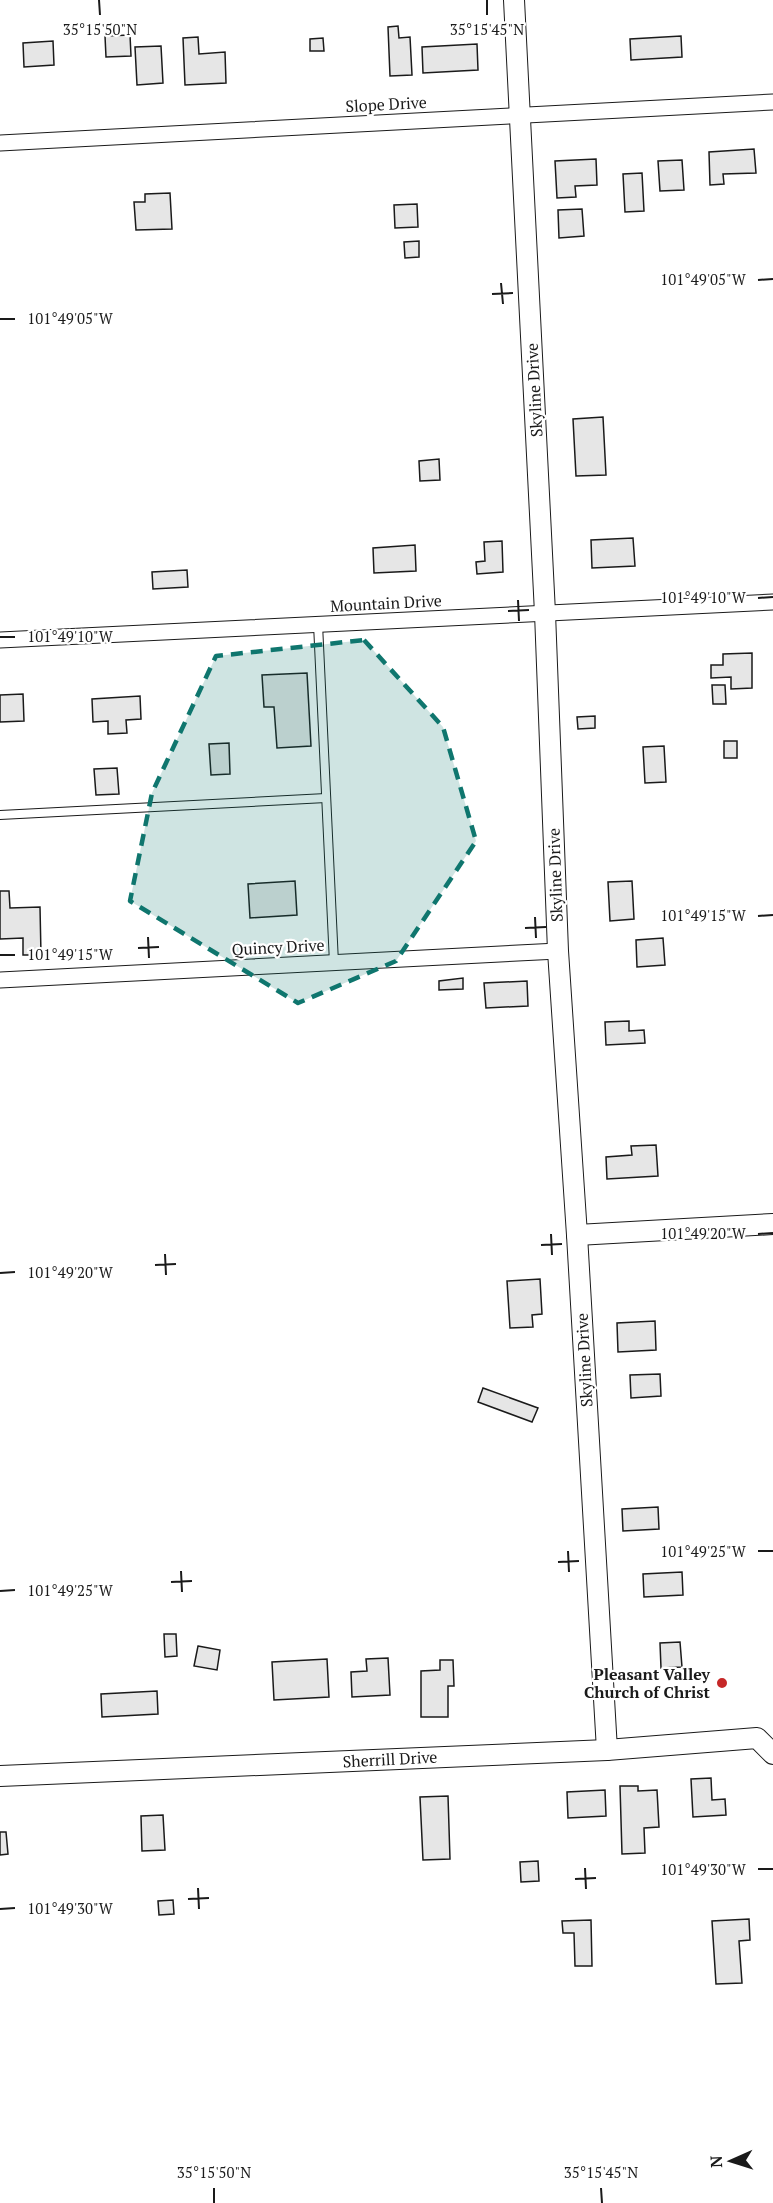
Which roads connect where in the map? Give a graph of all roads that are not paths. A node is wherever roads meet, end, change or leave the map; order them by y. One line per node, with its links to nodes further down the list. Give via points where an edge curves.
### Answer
1 (514, 0): 3 (street, Skyline Drive)
2 (773, 102): 3 (street, Slope Drive)
3 (521, 115): 4 (street, Slope Drive); 6 (street, Skyline Drive)
4 (0, 143)
5 (773, 602): 6 (street, Mountain Drive)
6 (545, 613): 7 (street, Mountain Drive); 11 (street, Skyline Drive)
7 (318, 624): 8 (street, Mountain Drive); 9 (lane)
8 (0, 640)
9 (326, 798): 10 (lane); 12 (lane)
10 (0, 815)
11 (558, 951): 12 (street, Quincy Drive); 15 (street, Skyline Drive)
12 (334, 963): 13 (street, Quincy Drive)
13 (0, 980)
14 (773, 1224): 15 (street)
15 (577, 1235): 16 (street, Skyline Drive)
16 (607, 1750): 17 (street, Sherrill Drive, via 757,1738); 18 (street, Sherrill Drive)
17 (773, 1754)
18 (0, 1776)

